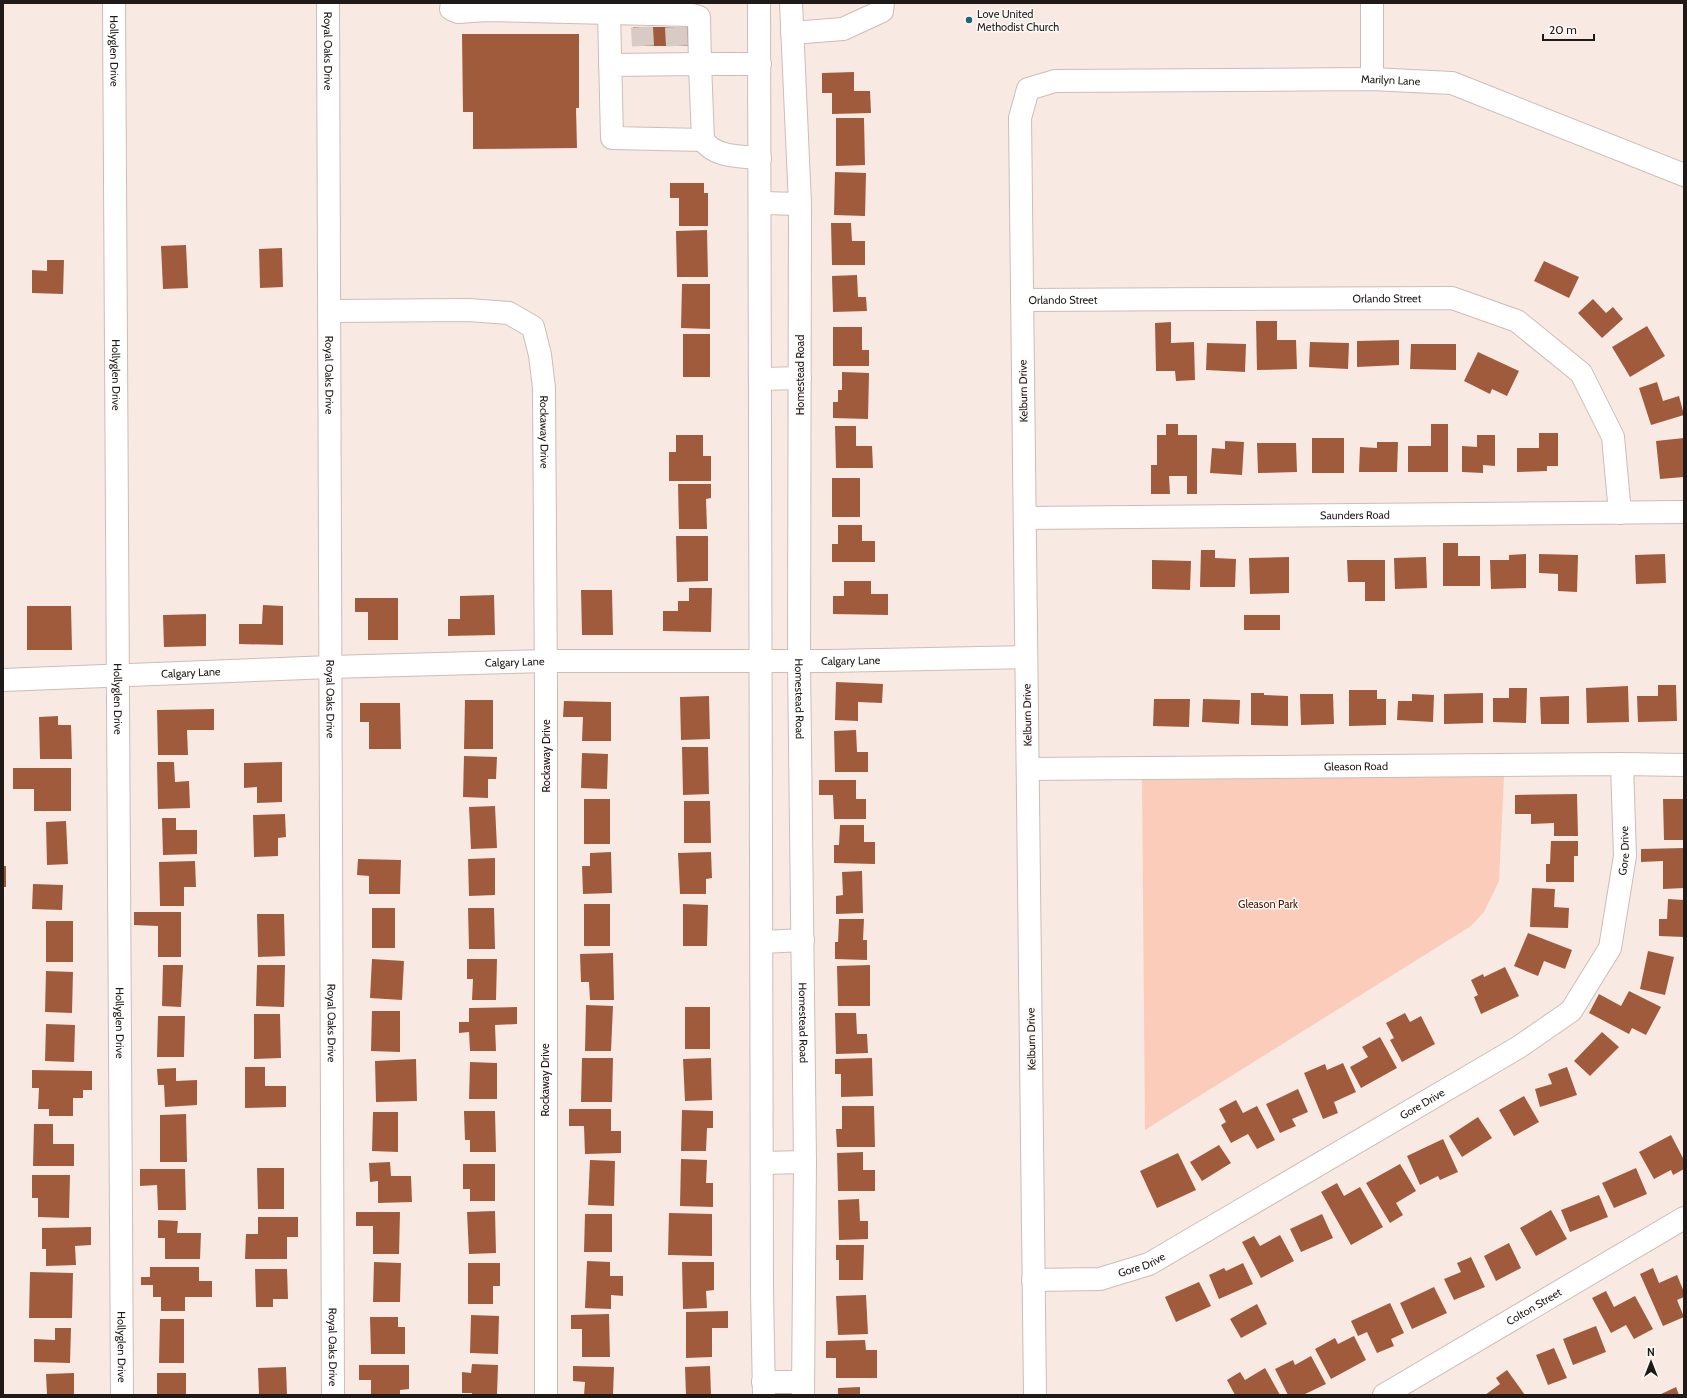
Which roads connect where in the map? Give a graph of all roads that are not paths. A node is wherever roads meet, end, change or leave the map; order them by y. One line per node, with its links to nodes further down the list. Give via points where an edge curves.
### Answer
1 (114, 3): 34 (street, Hollyglen Drive)
2 (328, 3): 23 (street, Royal Oaks Drive)
3 (452, 3): 8 (street, via 452,9 458,12)
4 (759, 3): 13 (street)
5 (791, 3): 9 (street, Homestead Road)
6 (883, 3): 9 (street, via 882,11 843,29)
7 (1372, 3): 15 (street)
8 (597, 9): 10 (street); 14 (street)
9 (792, 33): 21 (street, Homestead Road)
10 (643, 38): 11 (street); 11 (street); 14 (street)
11 (676, 38): 12 (street); 12 (street, via 692,14 699,17)
12 (700, 64): 13 (street); 17 (street)
13 (760, 64): 18 (street)
14 (610, 65): 17 (street, via 612,138)
15 (1372, 79): 16 (street, Marilyn Lane); 19 (street, Marilyn Lane, via 1452,83)
16 (1079, 81): 22 (street, Kelburn Drive, via 1055,81 1028,89 1020,118)
17 (703, 140): 18 (street, via 707,146 725,155)
18 (760, 158): 20 (street)
19 (1684, 176)
20 (760, 203): 21 (street); 25 (street)
21 (800, 204): 24 (street, Homestead Road)
22 (1022, 300): 27 (street, Orlando Street, via 1452,298 1517,321 1581,373 1613,437); 28 (street, Kelburn Drive)
23 (329, 311): 30 (street, Rockaway Drive, via 468,310 509,313 533,327 544,388); 33 (street, Royal Oaks Drive)
24 (800, 378): 25 (street); 32 (street, Homestead Road)
25 (761, 379): 31 (street)
26 (1684, 512): 27 (street, Saunders Road)
27 (1620, 513): 28 (street, Saunders Road)
28 (1025, 518): 29 (street, Kelburn Drive)
29 (1026, 657): 32 (street, Calgary Lane); 38 (street, Kelburn Drive)
30 (546, 661): 31 (street, Calgary Lane); 33 (street, Calgary Lane); 49 (street, Rockaway Drive)
31 (762, 661): 32 (street, Calgary Lane); 40 (street)
32 (799, 661): 39 (street, Homestead Road)
33 (331, 667): 34 (street, Calgary Lane, via 225,673); 48 (street, Royal Oaks Drive)
34 (118, 675): 35 (street, Calgary Lane); 47 (street, Hollyglen Drive)
35 (3, 680)
36 (1622, 764): 37 (street, Gleason Road); 38 (street, Gleason Road); 44 (street, Gore Drive, via 1625,856 1610,948 1570,1011 1519,1048 1149,1264 1100,1279)
37 (1684, 765)
38 (1028, 769): 44 (street, Kelburn Drive)
39 (803, 940): 40 (street); 41 (street, Homestead Road)
40 (762, 942): 42 (street)
41 (805, 1162): 42 (street); 45 (street, Homestead Road)
42 (762, 1163): 46 (street)
43 (1684, 1218): 51 (street, Colton Street)
44 (1033, 1280): 50 (street, Kelburn Drive)
45 (803, 1388): 46 (street)
46 (764, 1389)
47 (122, 1395)
48 (333, 1395)
49 (546, 1395)
50 (1035, 1395)
51 (1384, 1395)

